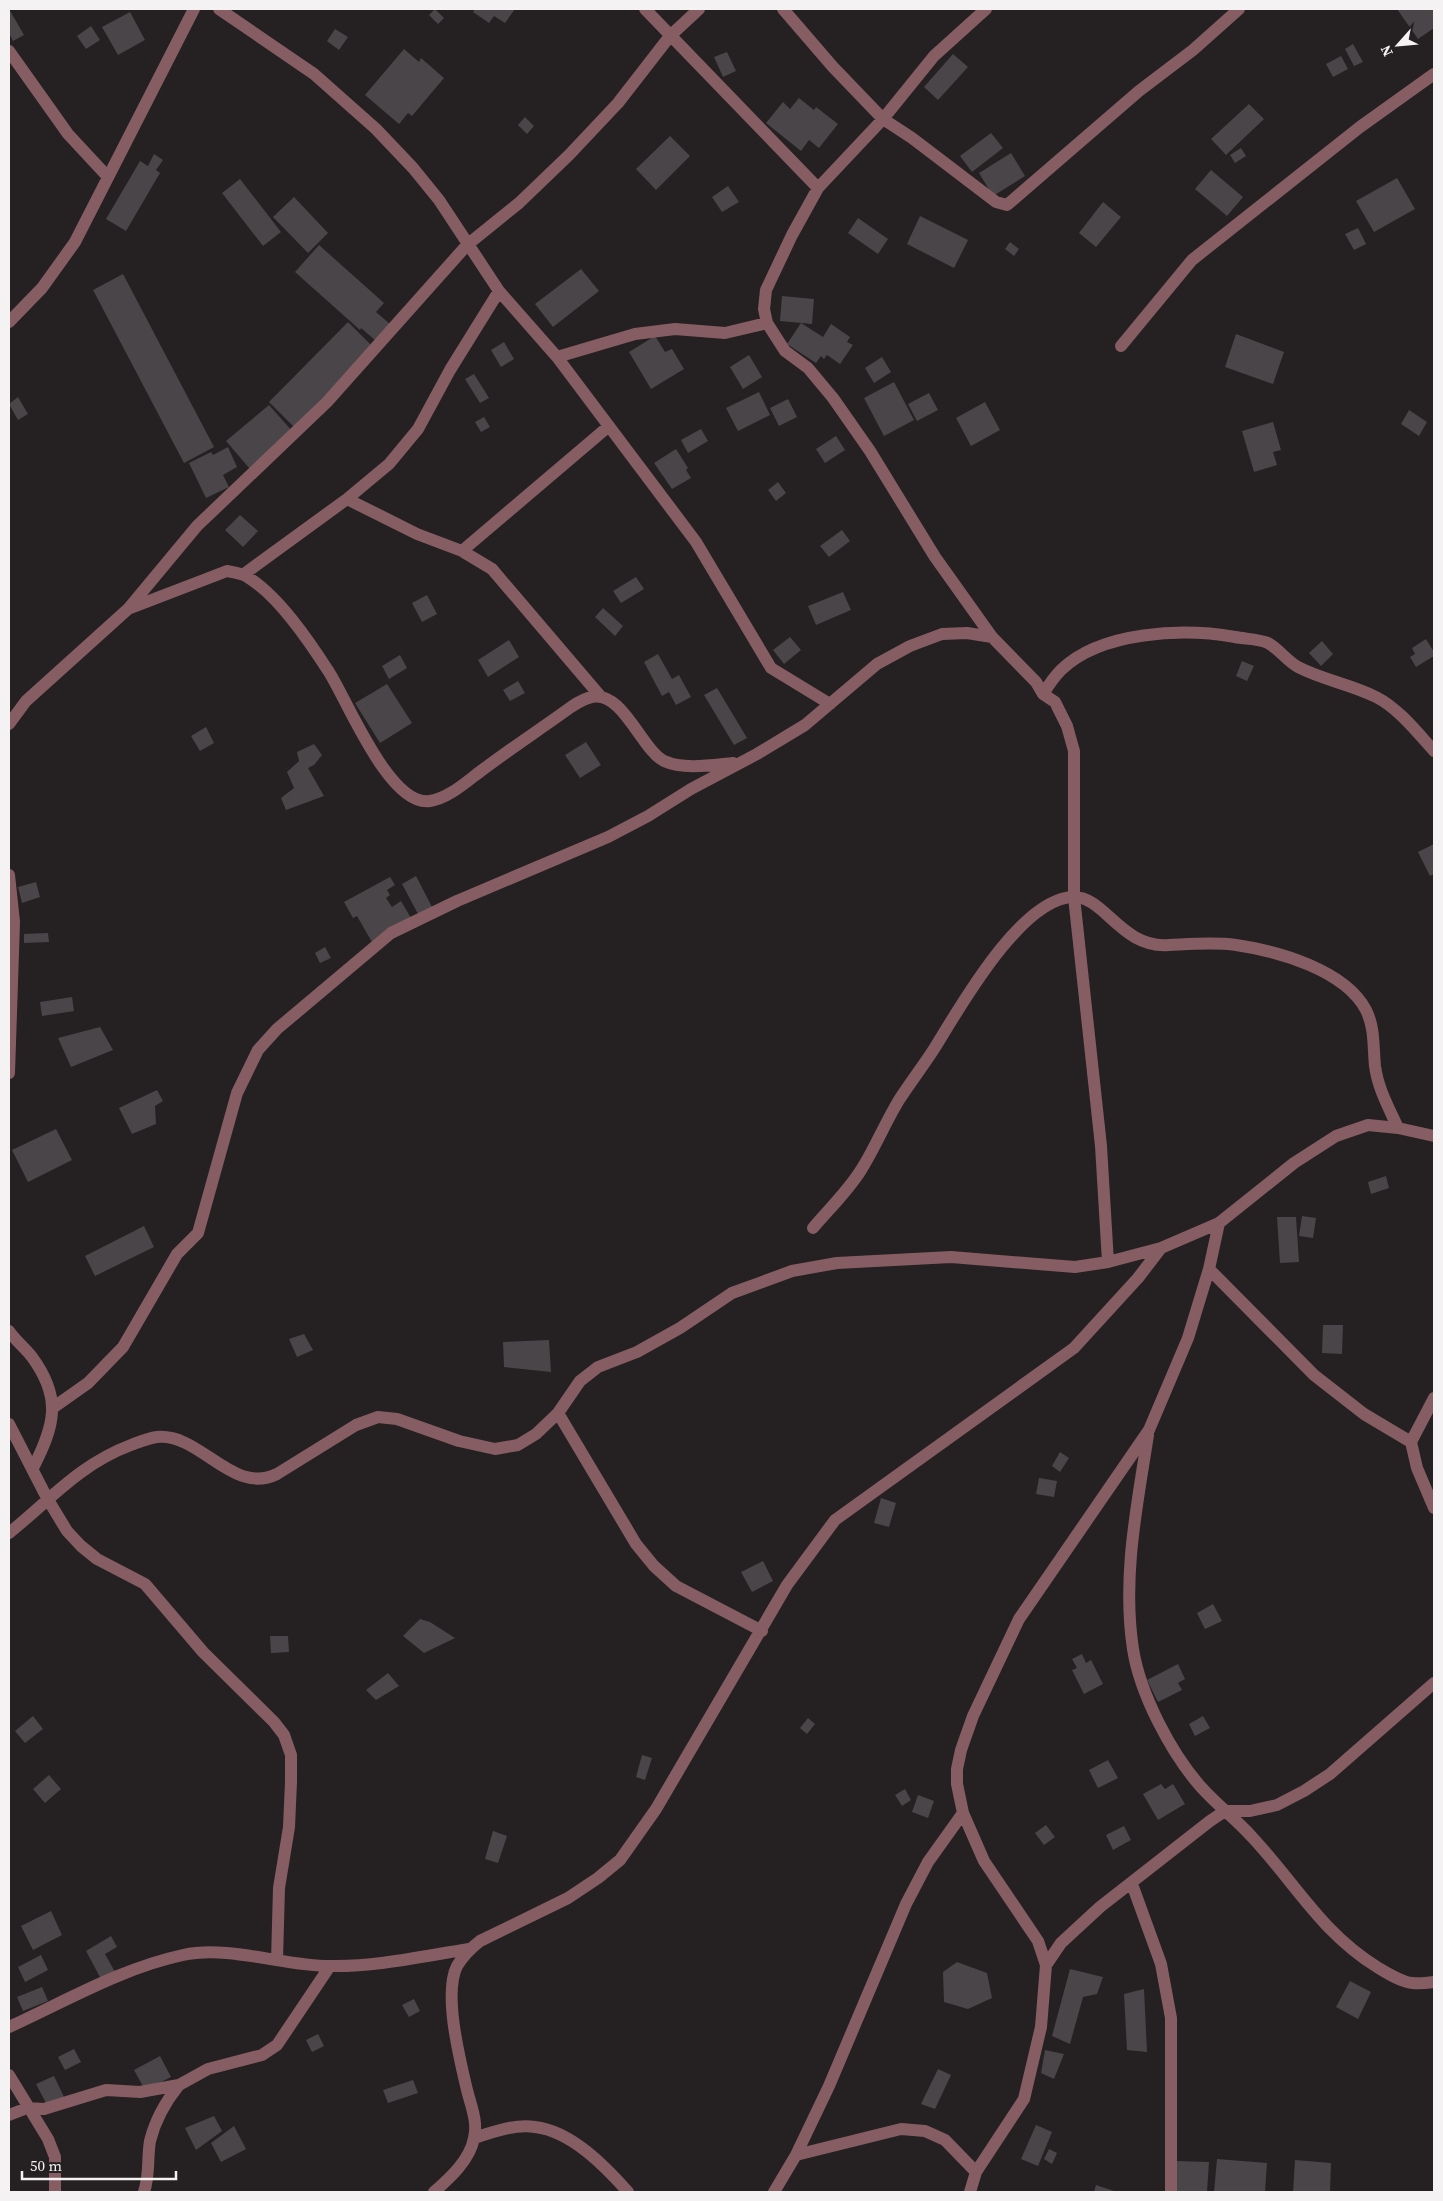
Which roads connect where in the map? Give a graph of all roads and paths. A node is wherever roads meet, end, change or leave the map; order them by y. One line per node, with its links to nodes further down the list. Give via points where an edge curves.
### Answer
1 (194, 9): 12 (street)
2 (220, 9): 14 (street, via 314,74 376,129 429,187)
3 (645, 9): 8 (street)
4 (699, 9): 8 (street)
5 (783, 9): 11 (street)
6 (986, 9): 11 (street, via 934,56)
7 (1239, 9): 11 (street, via 1007,205 996,202)
8 (670, 36): 13 (street); 14 (street, via 618,103 569,155 519,203)
9 (9, 51): 12 (street, via 68,134)
10 (1434, 74): 18 (street, via 1360,127 1192,260)
11 (883, 119): 13 (street)
12 (107, 176): 16 (street, via 62,262)
13 (818, 188): 17 (street, via 766,290 764,309)
14 (467, 245): 15 (street); 24 (street, via 327,402 197,526)
15 (499, 291): 19 (street); 21 (street, via 418,429 389,464)
16 (9, 322)
17 (767, 323): 19 (street, via 725,333 675,329 635,334); 25 (street, via 785,351 808,368 834,398 935,557)
18 (1121, 346)
19 (557, 357): 20 (street)
20 (609, 426): 22 (street); 28 (street, via 696,542 771,668)
21 (347, 499): 22 (street, via 417,534); 23 (street)
22 (462, 551): 27 (street, via 492,569)
23 (244, 574): 24 (street, via 227,572); 27 (street, via 260,585 286,613 330,673 363,737 396,785 422,802 439,798 461,786 571,707 590,697)
24 (128, 609): 29 (street, via 26,701)
25 (992, 637): 26 (street, via 1036,682); 28 (street, via 967,633 927,638 877,664)
26 (1043, 694): 30 (street, via 1060,670 1104,645 1164,633 1223,635 1268,643 1296,666 1378,698); 33 (street, via 1055,702 1067,726 1074,751)
27 (601, 697): 31 (street, via 627,717 663,760 698,765)
28 (830, 704): 31 (street, via 805,725)
29 (9, 724)
30 (1434, 750)
31 (738, 763): 44 (street, via 608,837 457,901 391,933 277,1029 258,1050 243,1077 198,1233 178,1254 123,1347 88,1384)
32 (9, 875): 34 (street, via 14,922)
33 (1074, 897): 35 (street, via 1099,908 1141,942 1158,946 1236,945 1316,966 1340,981 1366,1010 1373,1033 1380,1089); 38 (street, via 1050,904 1037,912 1020,927 985,970 899,1100 861,1171); 40 (street, via 1101,1146)
34 (9, 1073)
35 (1398, 1128): 36 (street); 37 (street, via 1368,1125 1336,1136 1294,1163)
36 (1434, 1136)
37 (1219, 1223): 39 (street); 41 (street)
38 (813, 1228)
39 (1161, 1248): 40 (street); 53 (street, via 1074,1348 835,1520 787,1585)
40 (1108, 1262): 45 (street, via 1075,1267 951,1257 837,1263 792,1270 732,1293 646,1347 598,1366 580,1381)
41 (1209, 1269): 47 (street, via 1188,1338); 48 (street, via 1314,1374 1364,1414)
42 (9, 1331): 44 (street, via 32,1356 50,1386)
43 (1434, 1398): 48 (street)
44 (54, 1407): 49 (street, via 45,1445)
45 (558, 1413): 50 (street, via 536,1434 518,1445 495,1450 458,1441 397,1419 378,1417 356,1425 266,1479 235,1474 188,1442 173,1437 154,1437 109,1454); 53 (street, via 636,1544 654,1566 676,1586)
46 (9, 1424): 49 (street)
47 (1149, 1430): 55 (street, via 1019,1619 973,1716 961,1750 957,1784); 56 (street, via 1130,1546 1129,1603 1133,1650 1146,1693 1163,1730 1200,1785)
48 (1411, 1442): 51 (street, via 1417,1468)
49 (33, 1468): 50 (street)
50 (47, 1498): 52 (street); 59 (street, via 80,1546 97,1559 145,1584 202,1652 284,1735 291,1755 291,1782 289,1826 279,1888)
51 (1434, 1508)
52 (9, 1533)
53 (762, 1631): 58 (street, via 656,1809 620,1860 568,1898)
54 (1434, 1683): 56 (street, via 1330,1774 1304,1791 1277,1805)
55 (963, 1812): 60 (street, via 984,1860 1038,1941); 69 (street, via 928,1862 906,1904 829,2086)
56 (1225, 1812): 57 (street); 62 (street, via 1252,1836 1327,1928 1356,1954 1410,1983)
57 (1132, 1884): 60 (street, via 1060,1943); 77 (street, via 1161,1964 1171,2018)
58 (469, 1949): 61 (street); 68 (street, via 457,1967 452,1998 455,2038 476,2122)
59 (277, 1960): 61 (street); 63 (street, via 230,1954 185,1955 79,1992)
60 (1046, 1964): 70 (street, via 1041,2028 1024,2099)
61 (330, 1966): 65 (street, via 277,2044 262,2055 208,2069)
62 (1434, 1982)
63 (9, 2027)
64 (9, 2075): 66 (street)
65 (179, 2085): 66 (street, via 140,2092 106,2090 44,2109); 72 (street, via 166,2102 150,2141 149,2178)
66 (27, 2108): 67 (street); 71 (street, via 48,2139 55,2157)
67 (9, 2116)
68 (474, 2138): 73 (street, via 468,2156); 74 (street, via 514,2127 548,2129 588,2154)
69 (796, 2155): 70 (street, via 901,2129 925,2132 945,2140); 75 (street)
70 (976, 2172): 76 (street)
71 (55, 2192)
72 (144, 2192)
73 (434, 2192)
74 (628, 2192)
75 (774, 2192)
76 (970, 2192)
77 (1171, 2192)

